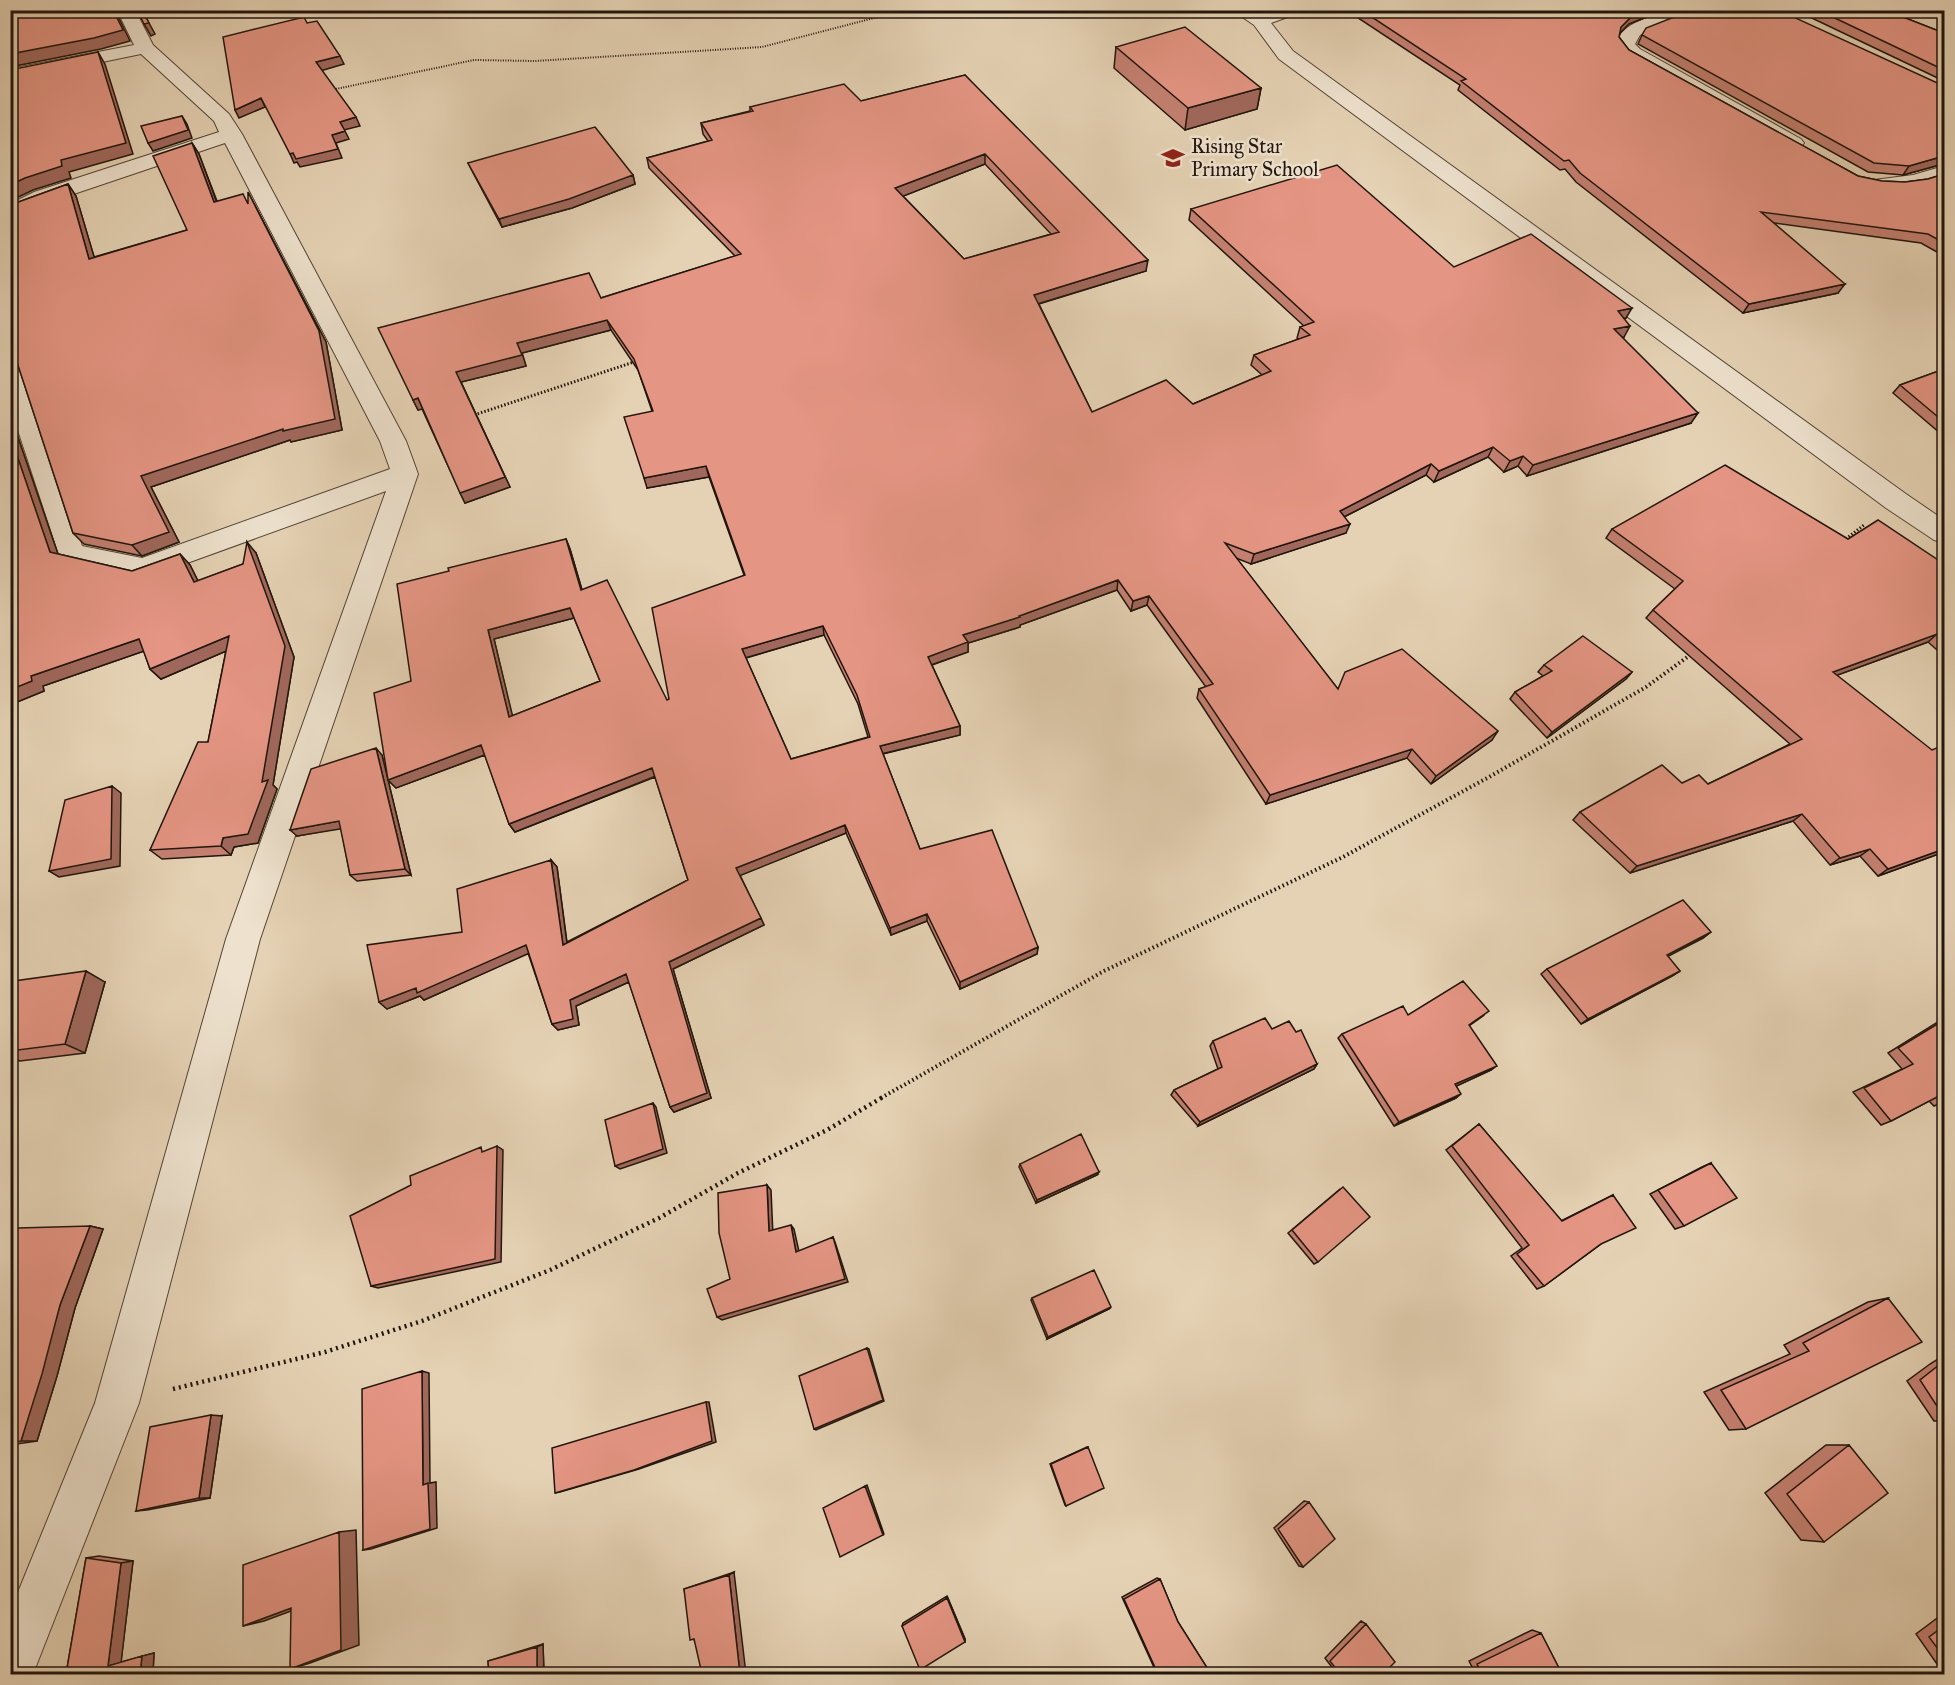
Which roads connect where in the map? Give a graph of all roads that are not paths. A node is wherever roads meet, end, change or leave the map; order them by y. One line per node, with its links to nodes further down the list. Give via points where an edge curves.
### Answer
1 (126, 10): 5 (street)
2 (1290, 10): 4 (street)
3 (1689, 10): 8 (street, via 1633,31 1626,44 1633,53)
4 (1251, 16): 14 (street, via 1286,55)
5 (145, 48): 6 (street); 7 (street, via 222,118)
6 (10, 75)
7 (232, 134): 11 (street, via 42,197); 13 (street, via 393,441)
8 (1806, 149)
9 (1944, 172): 10 (street, via 1903,185)
10 (1860, 179)
11 (10, 213)
12 (10, 365): 13 (street, via 71,554 143,569)
13 (405, 474): 15 (street, via 243,939 117,1403)
14 (1944, 533)
15 (10, 1672)

